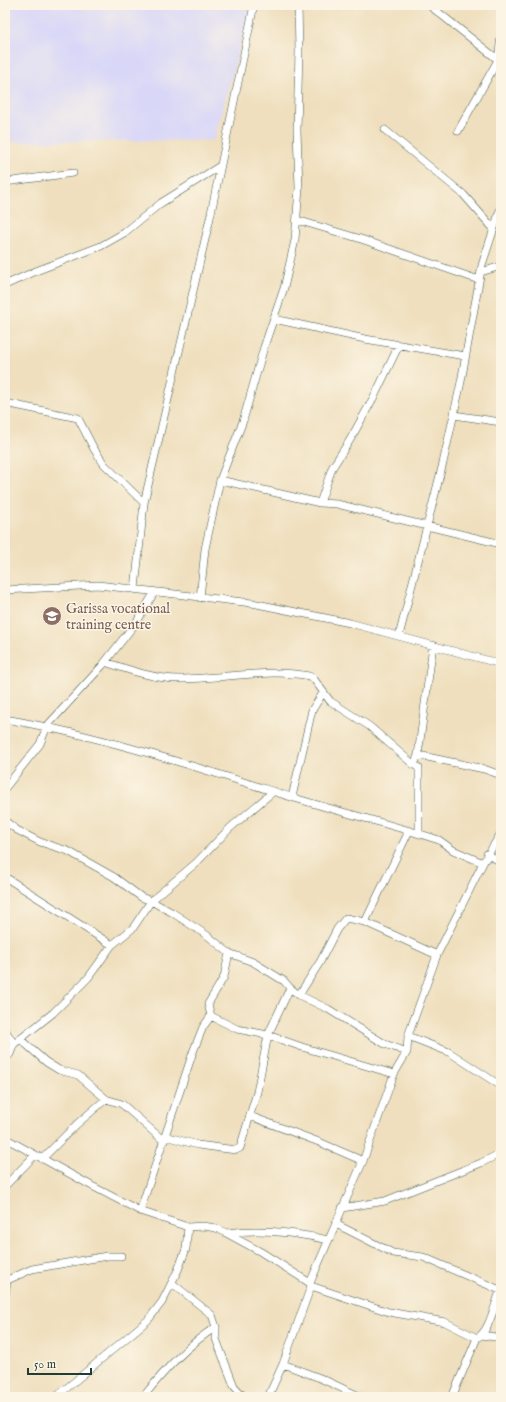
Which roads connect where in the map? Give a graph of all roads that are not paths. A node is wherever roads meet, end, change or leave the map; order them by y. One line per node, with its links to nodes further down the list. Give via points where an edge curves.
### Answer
1 (254, 5): 8 (street)
2 (298, 5): 12 (street, via 297,130 300,188)
3 (429, 5): 5 (street)
4 (501, 37): 5 (street)
5 (499, 61): 7 (street)
6 (385, 130): 13 (street, via 463,194)
7 (458, 131)
8 (220, 166): 17 (street, via 161,203 124,233 101,246 36,270); 25 (street)
9 (74, 173): 10 (street)
10 (5, 182)
11 (501, 207): 13 (street)
12 (297, 220): 16 (street); 18 (street, via 284,288)
13 (493, 228): 15 (street)
14 (501, 266): 15 (street)
15 (481, 272): 16 (street)
16 (479, 280): 20 (street)
17 (5, 285)
18 (274, 319): 19 (street); 24 (street, via 243,421)
19 (399, 344): 20 (street); 26 (street, via 376,393 332,468)
20 (465, 356): 22 (street)
21 (5, 403): 25 (street, via 78,418 104,464)
22 (454, 415): 23 (street); 27 (street)
23 (501, 422)
24 (220, 480): 26 (street); 32 (street, via 205,549)
25 (144, 503): 29 (street)
26 (320, 503): 27 (street, via 337,504)
27 (426, 527): 28 (street); 33 (street)
28 (501, 544)
29 (135, 589): 30 (street, via 98,586); 31 (street)
30 (5, 590)
31 (154, 593): 32 (street); 35 (street, via 138,620)
32 (200, 598): 33 (street, via 252,603)
33 (399, 636): 34 (street)
34 (433, 645): 36 (street); 40 (street)
35 (105, 662): 37 (street, via 129,670 179,679 279,672 302,674 313,678); 39 (street)
36 (501, 664)
37 (323, 693): 41 (street, via 330,701 369,726); 45 (street, via 312,710)
38 (5, 719): 39 (street)
39 (47, 726): 43 (street, via 40,744); 44 (street, via 117,742)
40 (418, 755): 41 (street); 42 (street, via 484,769)
41 (414, 765): 49 (street, via 419,768)
42 (501, 776)
43 (5, 788)
44 (274, 791): 45 (street); 54 (street)
45 (292, 797): 47 (street)
46 (5, 821): 54 (street, via 40,842 68,851 114,877 141,898)
47 (409, 832): 49 (street); 55 (street)
48 (501, 833): 50 (street)
49 (419, 834): 52 (street, via 439,840 453,850)
50 (488, 854): 51 (street); 52 (street)
51 (501, 862)
52 (483, 863): 58 (street)
53 (5, 877): 56 (street)
54 (151, 901): 56 (street, via 133,928); 57 (street, via 208,936)
55 (365, 922): 58 (street); 60 (street, via 346,918)
56 (112, 945): 65 (street, via 83,983 53,1013)
57 (229, 953): 59 (street, via 253,962 284,981); 61 (street, via 224,977 208,1004)
58 (437, 955): 64 (street)
59 (290, 988): 60 (street); 63 (street)
60 (299, 995): 67 (street, via 328,1009 385,1044)
61 (211, 1016): 63 (street, via 237,1029); 74 (street, via 203,1027 193,1052)
62 (5, 1030): 66 (street)
63 (268, 1035): 69 (street, via 302,1048); 72 (street)
64 (408, 1036): 67 (street); 70 (street, via 449,1052)
65 (20, 1039): 66 (street); 71 (street, via 46,1062 59,1070 78,1075)
66 (14, 1044): 68 (street)
67 (407, 1052): 69 (street)
68 (5, 1059)
69 (394, 1074): 78 (street)
70 (501, 1086)
71 (106, 1099): 74 (street, via 122,1104); 77 (street, via 76,1124)
72 (250, 1116): 74 (street, via 244,1139 240,1148 236,1150); 78 (street)
73 (5, 1138): 76 (street)
74 (164, 1138): 81 (street)
75 (501, 1153): 80 (street, via 385,1201)
76 (34, 1155): 77 (street); 79 (street)
77 (42, 1159): 81 (street)
78 (363, 1161): 80 (street)
79 (5, 1186)
80 (342, 1208): 82 (street)
81 (140, 1211): 83 (street)
82 (336, 1224): 85 (street); 90 (street, via 393,1253 424,1257)
83 (188, 1228): 84 (street, via 203,1226); 88 (street, via 186,1249)
84 (226, 1233): 85 (street, via 249,1230 296,1232); 89 (street)
85 (328, 1240): 89 (street)
86 (121, 1256): 87 (street, via 107,1256 32,1269)
87 (6, 1281): 91 (street)
88 (172, 1283): 92 (street, via 212,1315); 96 (street, via 148,1320)
89 (311, 1284): 93 (street, via 389,1312 445,1322); 95 (street)
90 (501, 1289): 93 (street)
91 (5, 1295)
92 (216, 1327): 97 (street, via 181,1353); 98 (street, via 216,1339 234,1386)
93 (480, 1336): 94 (street); 101 (street)
94 (501, 1338)
95 (283, 1364): 99 (street); 100 (street)
96 (56, 1397)
97 (143, 1397)
98 (244, 1397)
99 (268, 1397)
100 (361, 1397)
101 (452, 1397)

